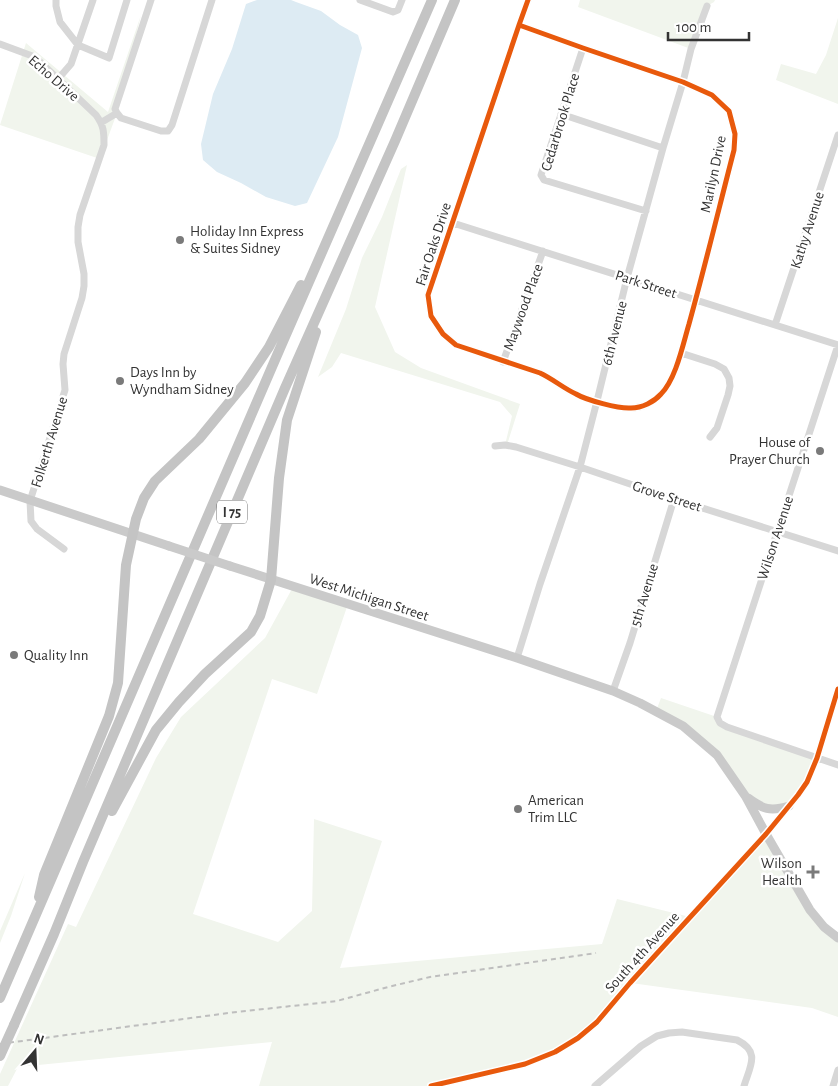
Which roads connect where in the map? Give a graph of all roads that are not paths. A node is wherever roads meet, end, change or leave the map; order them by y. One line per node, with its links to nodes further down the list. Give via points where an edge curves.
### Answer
1 (56, 0): 14 (street, via 60,22)
2 (93, 0): 14 (street)
3 (127, 0): 14 (street, via 108,58)
4 (152, 0): 18 (street, via 117,104)
5 (212, 0): 18 (street, via 168,130 161,131 121,118)
6 (360, 0): 7 (street, via 393,12 398,10)
7 (402, 0)
8 (432, 0): 25 (highway, I 75)
9 (455, 0): 27 (highway, I 75)
10 (528, 0): 12 (street, Fair Oaks Drive)
11 (707, 6): 17 (street, 6th Avenue)
12 (519, 25): 15 (street, Marilyn Drive); 24 (street, Fair Oaks Drive)
13 (0, 44): 16 (street, Echo Drive, via 35,57)
14 (78, 45): 16 (street, via 71,64)
15 (583, 48): 17 (street, Marilyn Drive); 19 (street, Cedarbrook Place)
16 (58, 79): 20 (street, Echo Drive)
17 (683, 82): 22 (street, 6th Avenue); 29 (street, Marilyn Drive, via 712,95 723,104 729,111 735,134 734,150)
18 (117, 113): 20 (street)
19 (561, 114): 22 (street); 23 (street, Cedarbrook Place, via 541,175 544,180)
20 (102, 122): 40 (street, Folkerth Avenue, via 104,145 78,227 84,286 64,354 65,390)
21 (838, 135): 30 (street, Kathy Avenue)
22 (663, 148): 23 (street, 6th Avenue)
23 (646, 211): 28 (street, 6th Avenue)
24 (453, 223): 26 (street, Park Street); 33 (street, Fair Oaks Drive, via 428,295 431,316 443,334 456,345)
25 (327, 240): 42 (highway, via 269,347 245,383 199,439 155,481 144,498); 55 (highway, I 75)
26 (543, 251): 28 (street, Park Street); 33 (street, Maywood Place)
27 (335, 275): 45 (highway, via 287,420); 54 (highway, I 75)
28 (627, 278): 29 (street, Park Street); 34 (street, 6th Avenue)
29 (696, 300): 30 (street, Park Street); 32 (street, Marilyn Drive)
30 (775, 325): 31 (street, Park Street)
31 (838, 345): 41 (street, Wilson Avenue)
32 (681, 353): 34 (street, Marilyn Drive, via 670,382 653,401 631,408); 35 (street, via 715,364 724,369 729,378 728,395 717,428)
33 (503, 362): 34 (street, Fair Oaks Drive, via 540,373 577,395)
34 (597, 401): 37 (street, 6th Avenue)
35 (710, 438)
36 (495, 446): 37 (street, Grove Street, via 516,447)
37 (580, 467): 39 (street, Grove Street); 46 (street, 6th Avenue)
38 (0, 490): 40 (main road, West Michigan Street)
39 (674, 499): 41 (street, Grove Street); 48 (street, 5th Avenue)
40 (30, 501): 42 (main road, West Michigan Street); 43 (street, via 31,521)
41 (776, 532): 44 (street, Grove Street); 49 (street, Wilson Avenue, via 717,716 727,727)
42 (133, 534): 45 (main road, West Michigan Street, bridge); 55 (highway, via 126,565 118,683 109,716 44,874)
43 (64, 549)
44 (838, 551)
45 (271, 580): 46 (main road, West Michigan Street); 54 (highway, via 260,616 251,632 205,674 156,730)
46 (516, 658): 48 (main road, West Michigan Street)
47 (838, 689): 49 (street, South 4th Avenue)
48 (613, 691): 51 (main road, West Michigan Street, via 683,726 717,755)
49 (817, 758): 50 (street); 52 (street, South 4th Avenue, via 807,782)
50 (838, 765)
51 (746, 796): 52 (main road, via 769,810); 53 (main road, West Michigan Street)
52 (788, 806): 53 (street, South 4th Avenue)
53 (766, 834): 56 (main road, West Michigan Street, via 810,910); 60 (street, South 4th Avenue, via 597,1022 578,1038 525,1064)
54 (83, 862): 58 (highway, I 75, bridge)
55 (33, 922): 57 (highway, I 75)
56 (838, 938)
57 (0, 998)
58 (0, 1056)
59 (838, 1070): 63 (street)
60 (431, 1086)
61 (595, 1086): 62 (street, via 657,1036 682,1032 737,1040 749,1048 753,1058)
62 (744, 1086)
63 (833, 1086)

